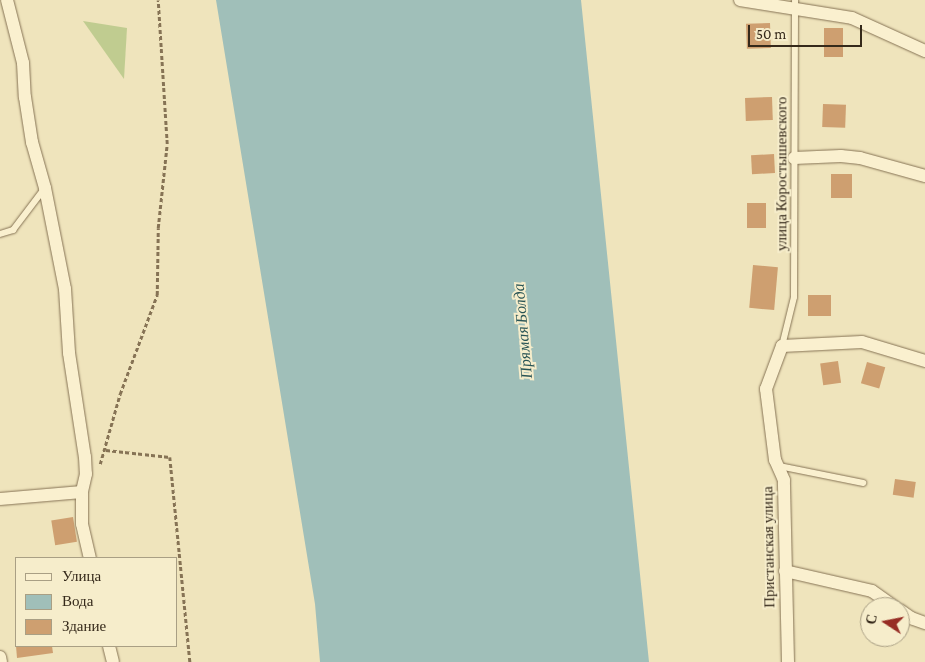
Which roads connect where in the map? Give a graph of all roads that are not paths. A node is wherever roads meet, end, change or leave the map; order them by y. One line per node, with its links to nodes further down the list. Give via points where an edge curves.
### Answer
1 (7, 0): 7 (street, via 23,63 24,97 32,142)
2 (740, 0): 3 (street)
3 (795, 4): 4 (street, via 852,18); 5 (lane, улица Коростышевского)
4 (925, 51)
5 (794, 158): 6 (street, via 860,158); 9 (lane, улица Коростышевского, via 794,297)
6 (925, 176)
7 (45, 188): 8 (lane, via 13,230); 13 (street, via 65,288 69,353 85,457)
8 (0, 234)
9 (782, 346): 10 (street, via 862,342); 11 (street, Пристанская улица, via 766,390)
10 (925, 361)
11 (778, 466): 12 (lane); 16 (street, Пристанская улица, via 784,480)
12 (864, 483)
13 (82, 492): 14 (street); 15 (street, via 82,524)
14 (0, 498)
15 (90, 557)
16 (785, 571): 17 (street, via 872,591); 24 (street, Пристанская улица)
17 (881, 597)
18 (910, 617): 19 (street)
19 (925, 623)
20 (109, 647): 23 (street)
21 (0, 657): 22 (street)
22 (1, 662)
23 (113, 662)
24 (788, 662)

